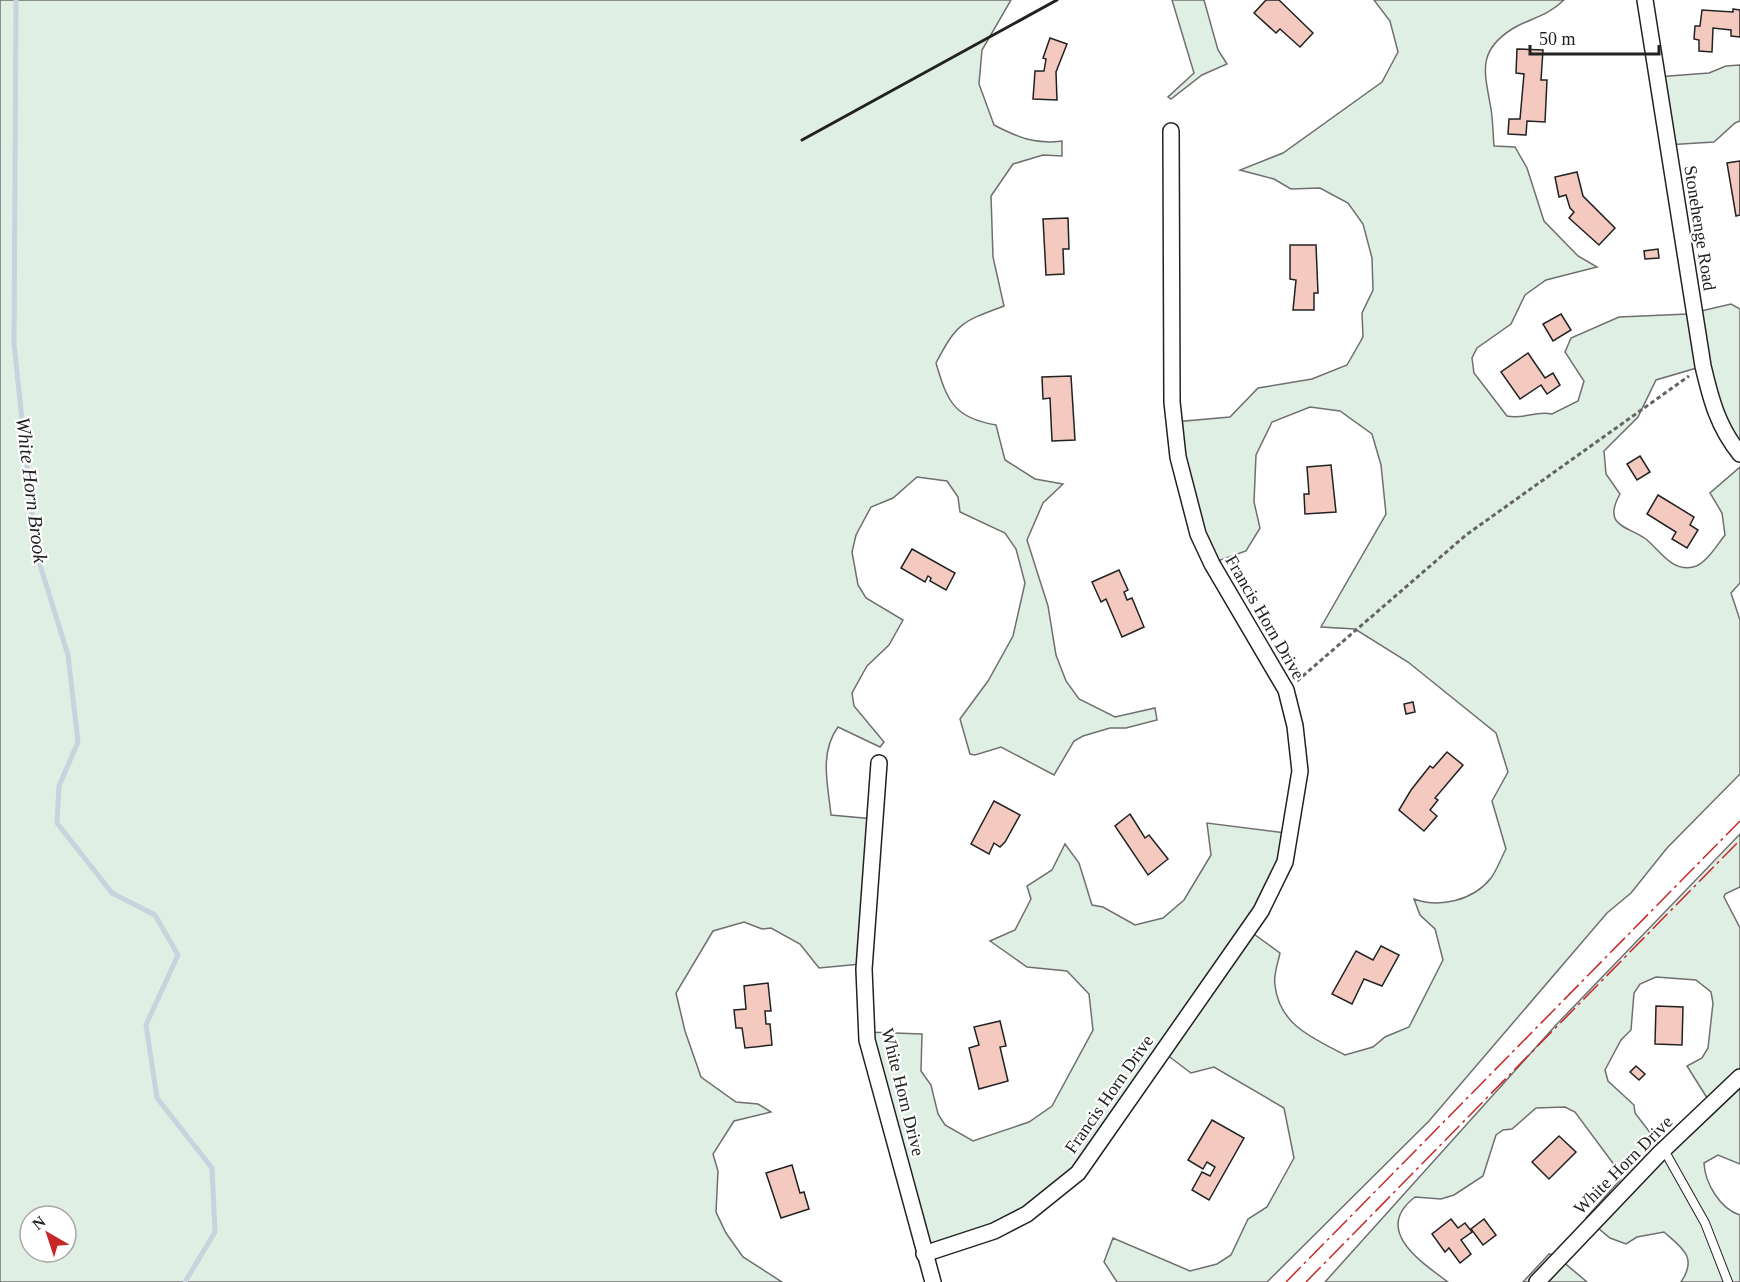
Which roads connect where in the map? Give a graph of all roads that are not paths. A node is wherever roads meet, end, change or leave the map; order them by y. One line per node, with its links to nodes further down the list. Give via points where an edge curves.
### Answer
1 (1645, 0): 3 (street, Stonehenge Road, via 1703,366 1721,429)
2 (1171, 131): 7 (street, Francis Horn Drive, via 1172,402 1178,457 1198,534 1286,690 1300,771 1285,862 1261,911 1078,1173 1027,1214)
3 (1740, 454)
4 (879, 763): 7 (street, White Horn Drive, via 864,969 867,1040)
5 (1740, 1077): 6 (street, White Horn Drive)
6 (1664, 1150): 9 (street, White Horn Drive); 10 (lane, via 1705,1223)
7 (924, 1254): 8 (street, White Horn Drive)
8 (933, 1282)
9 (1537, 1282)
10 (1728, 1282)

